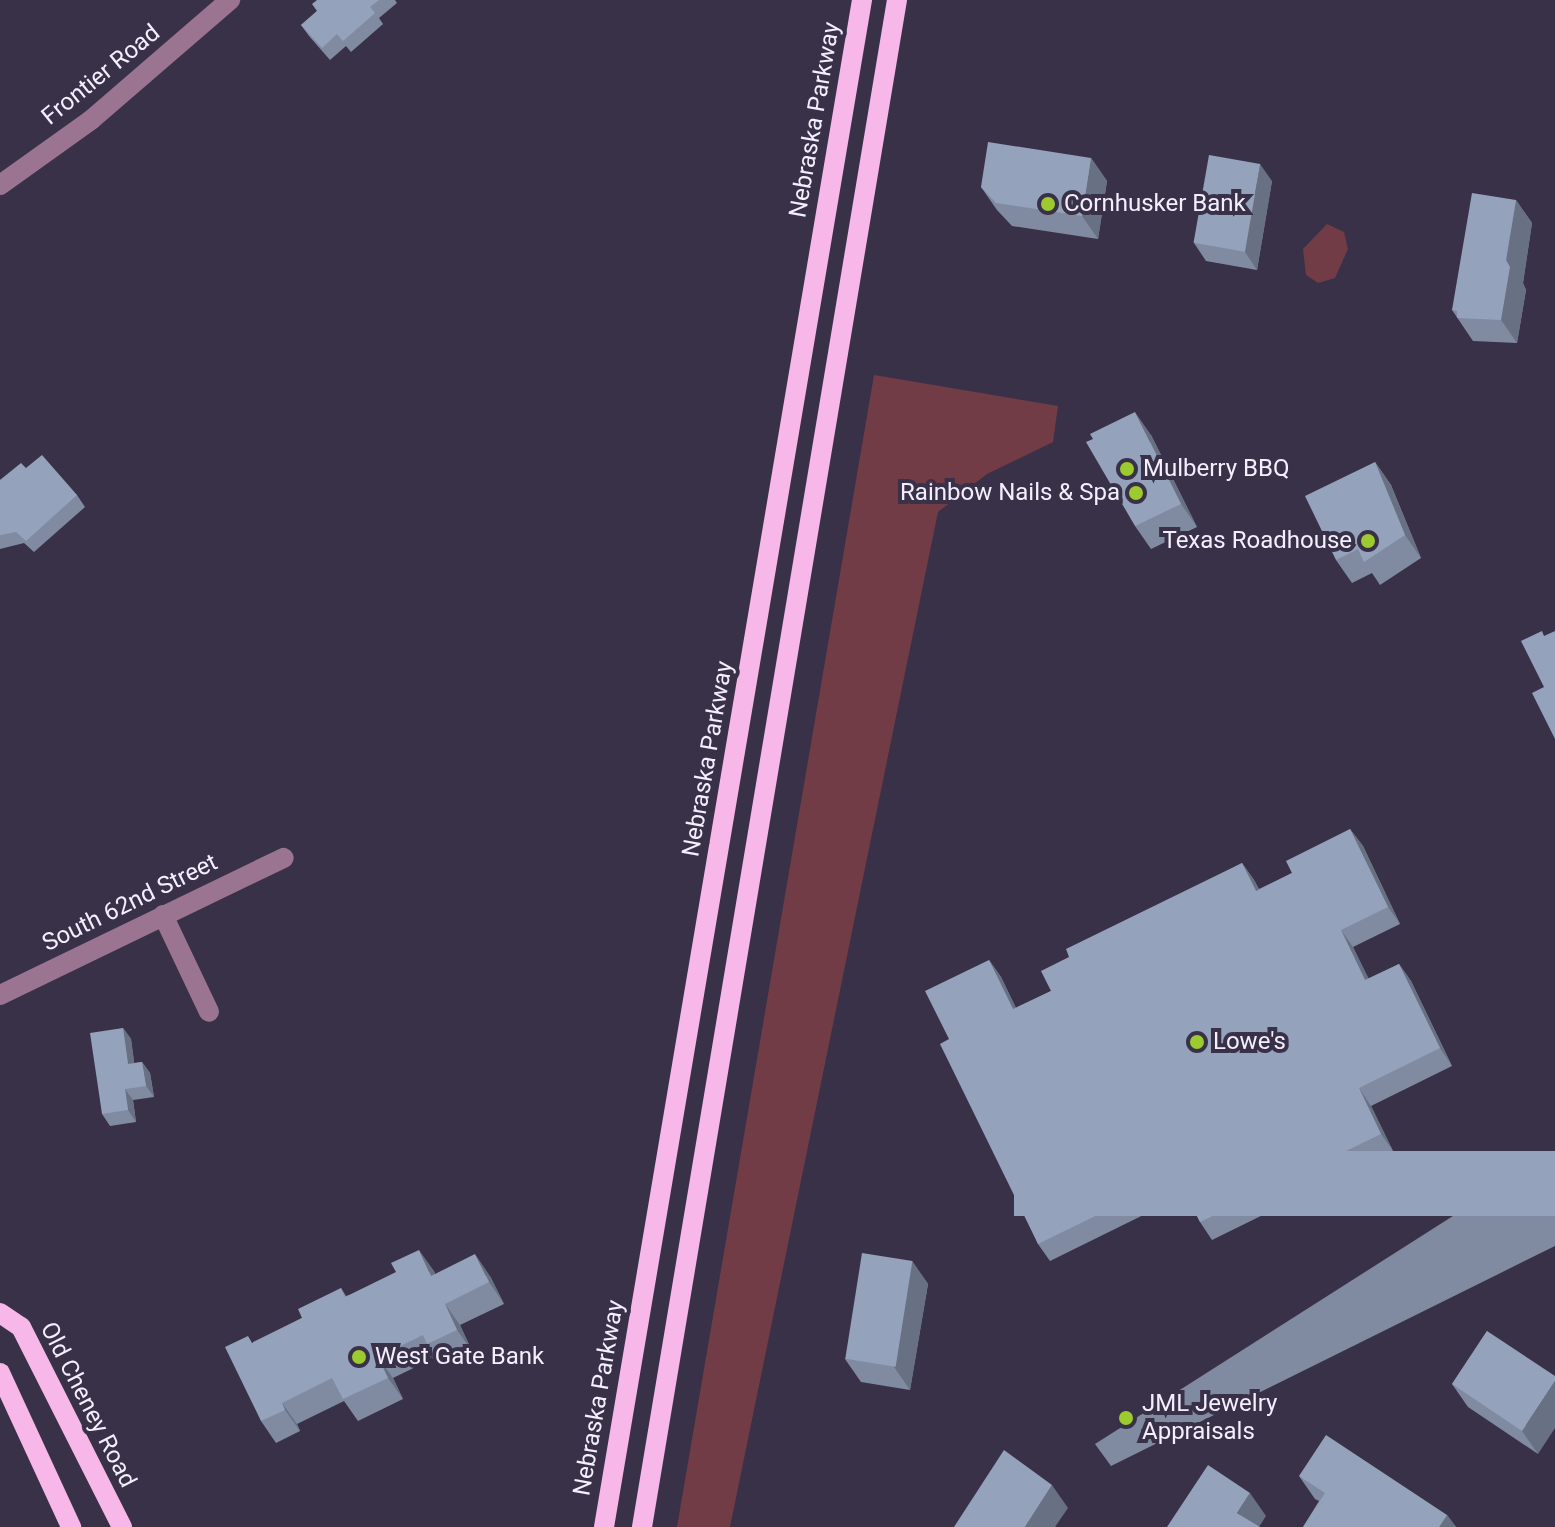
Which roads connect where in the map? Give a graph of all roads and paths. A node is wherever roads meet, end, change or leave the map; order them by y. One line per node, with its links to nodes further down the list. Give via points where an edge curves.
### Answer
1 (230, 0): 4 (street, Frontier Road, via 91,120)
2 (862, 0): 13 (main road, Nebraska Parkway)
3 (897, 0): 14 (main road)
4 (0, 185)
5 (284, 858): 6 (street, South 62nd Street)
6 (163, 915): 7 (street, South 62nd Street); 8 (street)
7 (0, 995)
8 (209, 1012)
9 (0, 1313): 12 (main road, Old Cheney Road, via 21,1327)
10 (0, 1373): 11 (main road)
11 (71, 1527)
12 (122, 1527)
13 (604, 1527)
14 (642, 1527)

